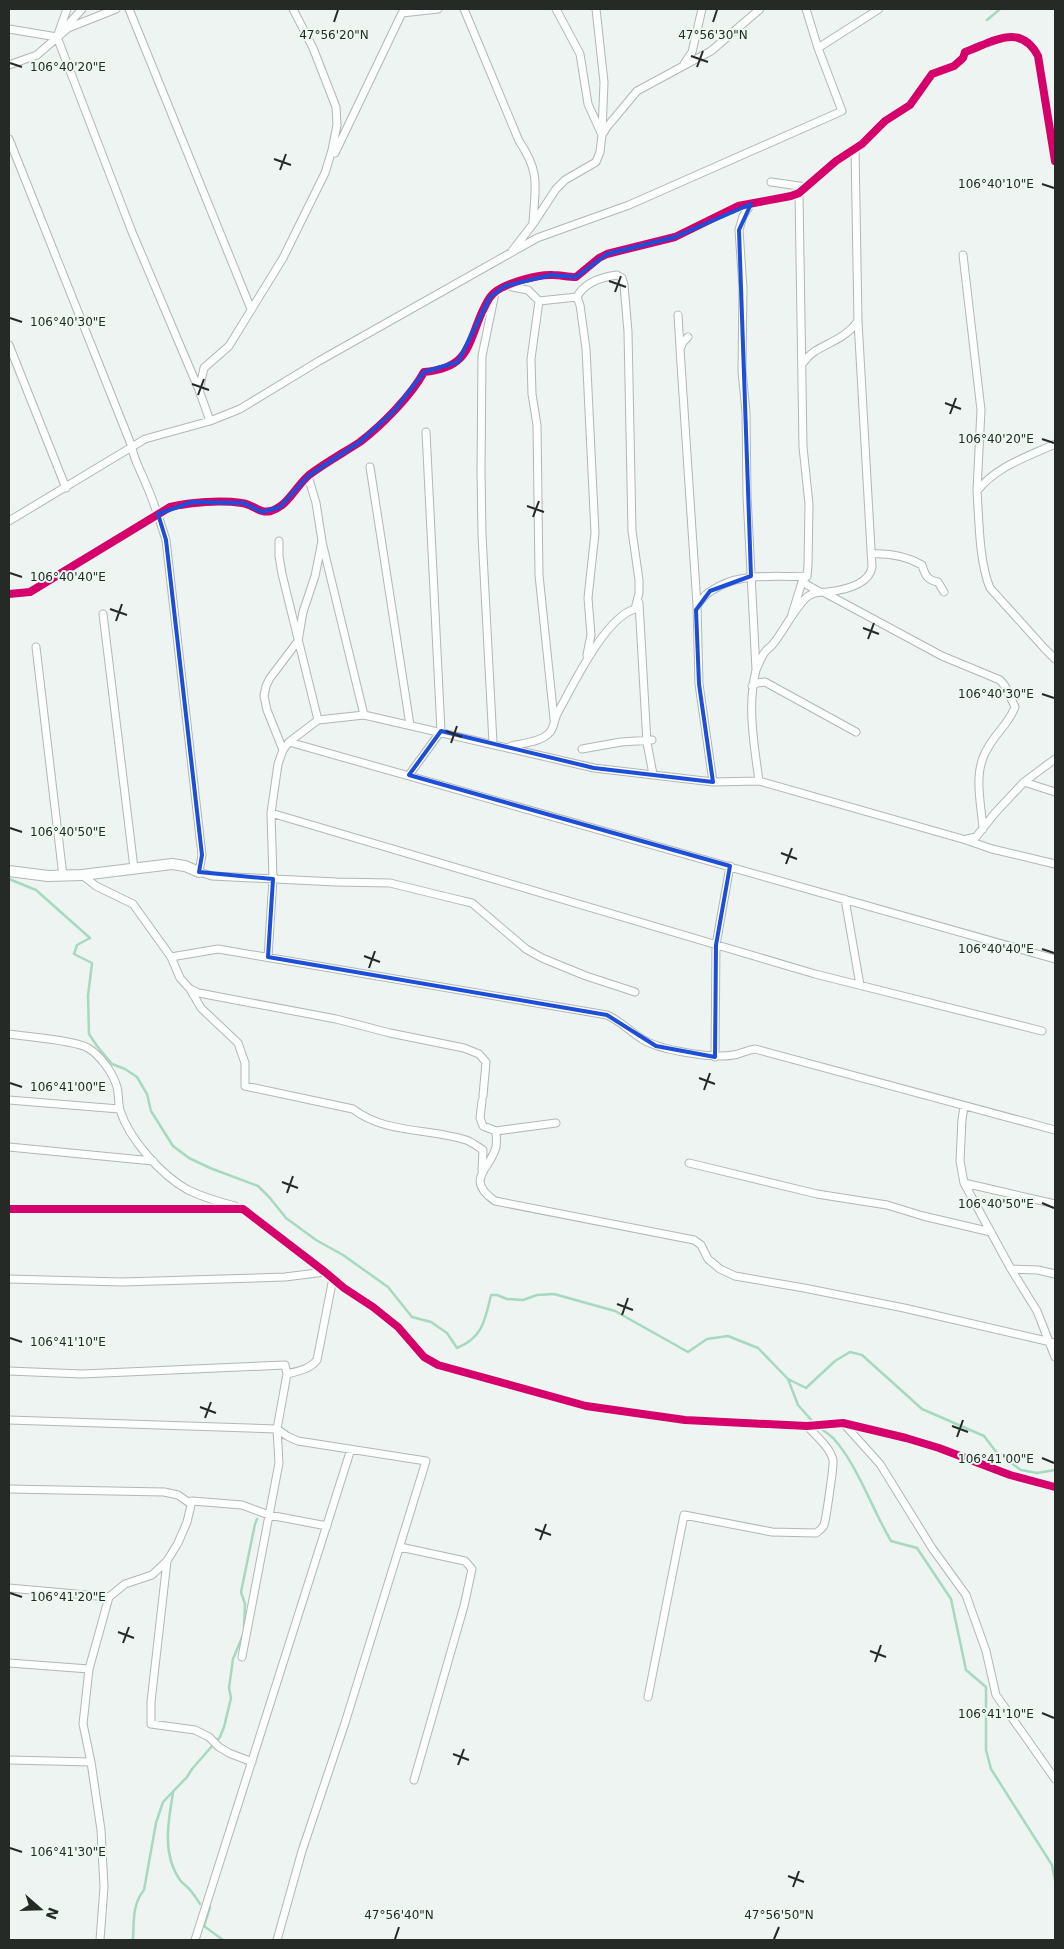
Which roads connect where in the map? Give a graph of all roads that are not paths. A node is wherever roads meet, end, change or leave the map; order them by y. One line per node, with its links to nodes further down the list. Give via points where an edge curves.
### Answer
1 (67, 9): 15 (street)
2 (82, 9): 15 (street)
3 (116, 9): 15 (street, via 68,28)
4 (129, 9): 35 (street)
5 (293, 9): 23 (street, via 313,48 336,108 337,125)
6 (438, 9): 23 (street, via 402,13)
7 (464, 9): 28 (street, via 535,174)
8 (556, 9): 19 (street, via 580,54 588,104)
9 (596, 9): 19 (street, via 604,82)
10 (702, 9): 18 (street, via 692,52 686,62)
11 (760, 9): 18 (street, via 710,51)
12 (806, 9): 16 (street)
13 (880, 9): 16 (street)
14 (9, 28): 15 (street)
15 (57, 37): 17 (street, via 38,55); 42 (street, via 132,232)
16 (818, 48): 29 (street, via 842,111 629,205 537,238)
17 (9, 66)
18 (673, 72): 19 (street, via 637,91)
19 (602, 135): 28 (street, via 596,162 565,180)
20 (9, 139): 46 (street)
21 (855, 148): 22 (street, via 878,126 910,105 932,74 954,66 965,52 1016,36 1033,45 1038,56); 25 (street); 37 (street)
22 (1055, 161)
23 (325, 173): 35 (street, via 283,258)
24 (771, 182): 25 (street)
25 (806, 187): 26 (street)
26 (799, 193): 27 (street); 41 (street)
27 (751, 204): 31 (street, via 738,206 675,237 606,254 576,277 551,274); 56 (street, via 739,230)
28 (533, 224): 29 (street)
29 (510, 254): 43 (street, via 240,409)
30 (962, 255): 50 (street, via 981,410)
31 (505, 286): 32 (street); 34 (street, via 528,290)
32 (495, 292): 48 (street, via 458,362 440,371 424,372 394,411 368,435); 80 (street, via 482,356 481,471)
33 (577, 297): 34 (street); 61 (street, via 582,288 605,277 618,275 622,278 628,332 632,531); 69 (street, via 586,350 595,533 588,598 591,635)
34 (539, 301): 73 (street, via 531,359 532,394 537,426 539,576)
35 (251, 309): 42 (street, via 229,346 204,368)
36 (678, 315): 40 (street)
37 (858, 321): 41 (street, via 850,332 808,355); 55 (street)
38 (688, 337): 40 (street)
39 (9, 345): 49 (street)
40 (680, 349): 63 (street)
41 (802, 363): 57 (street, via 803,447 809,504)
42 (199, 390): 43 (street)
43 (210, 421): 46 (street, via 146,438)
44 (426, 432): 76 (street)
45 (1055, 444): 50 (street, via 1005,466 991,475)
46 (132, 447): 49 (street); 51 (street, via 134,461)
47 (370, 466): 75 (street)
48 (308, 476): 51 (street, via 280,507 270,512 262,512 244,503 192,502 170,507); 54 (street)
49 (66, 488): 52 (street)
50 (977, 491): 68 (street, via 984,566 990,588)
51 (158, 514): 62 (street, via 30,592); 98 (street, via 166,540 202,855)
52 (9, 521)
53 (279, 541): 66 (street, via 279,556)
54 (322, 541): 66 (street); 72 (street)
55 (871, 554): 59 (street, via 871,574 867,579); 60 (street, via 887,553 913,560 922,565 926,576 938,582)
56 (751, 576): 57 (street); 63 (street, via 738,578 710,591); 70 (street)
57 (807, 576): 58 (street)
58 (802, 582): 59 (street); 65 (street)
59 (822, 592): 65 (street, via 807,596); 92 (street, via 942,656 1000,680 1005,686 1015,708 981,759)
60 (944, 592)
61 (639, 593): 69 (street, via 635,609 627,611 609,629); 78 (street)
62 (9, 594)
63 (697, 605): 88 (street, via 699,684)
64 (103, 614): 96 (street)
65 (790, 621): 70 (street, via 765,652)
66 (298, 641): 74 (street); 83 (street, via 266,686 264,696)
67 (36, 647): 100 (street)
68 (1055, 659)
69 (582, 667): 73 (street)
70 (756, 670): 71 (street)
71 (752, 686): 77 (street, via 765,682); 87 (street, via 752,726)
72 (364, 715): 74 (street); 75 (street)
73 (554, 719): 81 (street, via 550,732 541,739)
74 (318, 720): 79 (street)
75 (410, 725): 76 (street)
76 (441, 731): 80 (street); 86 (street)
77 (856, 732)
78 (649, 740): 82 (street); 85 (street)
79 (289, 742): 83 (street); 86 (street)
80 (493, 743): 81 (street)
81 (508, 747): 85 (street, via 594,768)
82 (582, 749)
83 (283, 750): 91 (street)
84 (1055, 759): 89 (street)
85 (653, 774): 88 (street)
86 (409, 775): 95 (street)
87 (759, 781): 88 (street); 93 (street)
88 (713, 782)
89 (1024, 782): 90 (street); 92 (street)
90 (1055, 792)
91 (271, 814): 101 (street); 103 (street)
92 (983, 829): 93 (street, via 976,837)
93 (966, 840): 94 (street)
94 (1055, 864)
95 (730, 866): 102 (street); 103 (street)
96 (134, 868): 98 (street, via 172,864); 99 (street)
97 (9, 871): 100 (street)
98 (199, 872): 101 (street, via 212,876)
99 (82, 875): 100 (street); 104 (street, via 96,886 133,904)
100 (63, 876)
101 (273, 879): 105 (street); 109 (street, via 390,883 472,903 526,949 542,958)
102 (845, 899): 106 (street); 107 (street)
103 (716, 945): 107 (street); 112 (street)
104 (171, 957): 105 (street, via 218,949); 108 (street, via 180,978)
105 (268, 957): 112 (street, via 608,1016 656,1046)
106 (1055, 959)
107 (860, 985): 110 (street)
108 (190, 989): 118 (street, via 464,1048 479,1054 486,1062 480,1118 483,1126); 122 (street, via 201,1008 238,1043 244,1063 245,1086 353,1109 365,1118 392,1126 467,1140 483,1150)
109 (635, 992)
110 (1042, 1030)
111 (9, 1034): 115 (street, via 88,1048 108,1069 117,1087)
112 (714, 1057): 114 (street, via 755,1049)
113 (9, 1100): 115 (street)
114 (964, 1107): 117 (street); 123 (street, via 960,1161)
115 (119, 1109): 120 (street, via 133,1138)
116 (556, 1123): 118 (street)
117 (1055, 1130)
118 (496, 1131): 122 (street, via 496,1148)
119 (9, 1147): 120 (street)
120 (154, 1161): 126 (street, via 187,1189)
121 (689, 1164): 127 (street, via 817,1194 887,1205)
122 (482, 1171): 133 (street, via 481,1186 485,1194 495,1201 694,1240 701,1245 708,1259 735,1276 904,1308)
123 (964, 1183): 124 (street); 127 (street)
124 (1055, 1204)
125 (9, 1209): 126 (street)
126 (242, 1209): 129 (street)
127 (991, 1232): 128 (street)
128 (1011, 1269): 130 (street); 133 (street)
129 (325, 1272): 131 (street); 132 (street, via 285,1277 122,1282)
130 (1055, 1274)
131 (332, 1278): 136 (street, via 317,1360 312,1366); 139 (street, via 398,1327 424,1357 438,1365 586,1406 685,1420)
132 (9, 1279)
133 (1052, 1342): 134 (street)
134 (1055, 1357)
135 (9, 1371): 136 (street, via 82,1374 285,1364)
136 (287, 1374): 140 (street)
137 (9, 1420): 140 (street)
138 (843, 1423): 139 (street); 142 (street, via 906,1438 1010,1475); 160 (street, via 880,1464 932,1548 966,1595 986,1651 996,1695)
139 (807, 1426): 154 (street, via 833,1460 823,1528 816,1533 772,1532 684,1515)
140 (277, 1429): 141 (street, via 298,1441); 145 (street, via 279,1463)
141 (351, 1450): 146 (street); 147 (street, via 426,1462)
142 (1055, 1487)
143 (9, 1489): 144 (street, via 164,1492)
144 (192, 1501): 145 (street, via 242,1505); 148 (street, via 187,1522)
145 (269, 1515): 146 (street); 151 (street)
146 (327, 1526): 158 (street)
147 (400, 1547): 161 (street, via 465,1561 472,1569); 164 (street, via 302,1851)
148 (168, 1561): 150 (street, via 152,1575 125,1584); 158 (street, via 150,1724 195,1730 229,1754)
149 (9, 1588): 150 (street)
150 (109, 1597): 153 (street)
151 (242, 1657)
152 (9, 1663): 153 (street)
153 (88, 1669): 157 (street, via 83,1724)
154 (648, 1697)
155 (9, 1760): 156 (street)
156 (17, 1760): 157 (street); 159 (street)
157 (91, 1762): 162 (street, via 101,1830 104,1887)
158 (252, 1762): 163 (street)
159 (9, 1765)
160 (1055, 1779)
161 (414, 1780)
162 (100, 1940)
163 (195, 1940)
164 (277, 1940)

